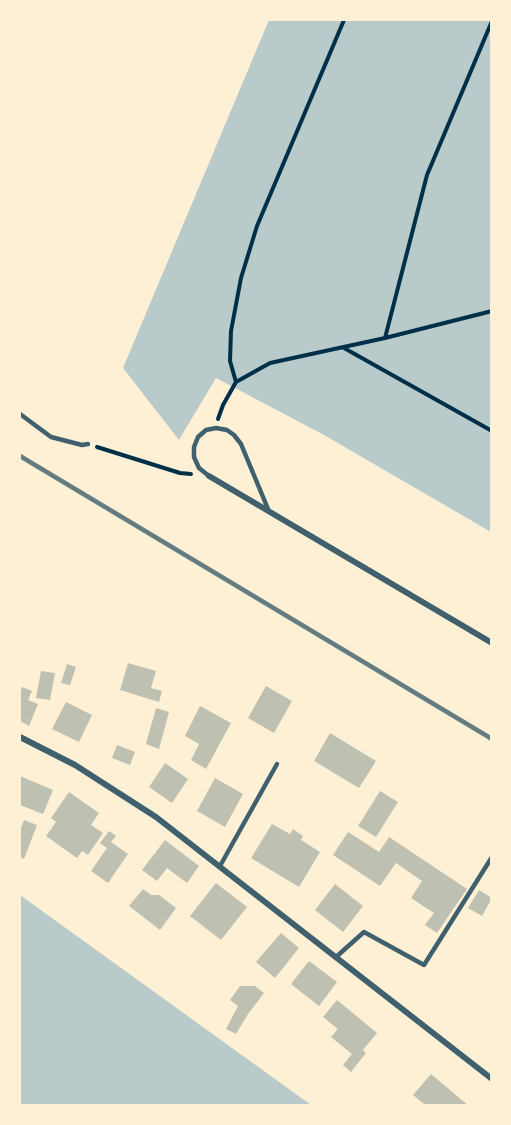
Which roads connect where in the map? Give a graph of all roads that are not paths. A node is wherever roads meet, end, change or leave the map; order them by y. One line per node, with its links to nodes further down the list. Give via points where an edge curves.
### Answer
1 (20, 414): 2 (lane, via 51,437)
2 (88, 444)
3 (209, 476): 4 (street); 4 (lane, via 199,468 194,447 206,430 227,430 241,444)
4 (268, 509): 5 (street)
5 (492, 643)
6 (20, 736): 9 (street, via 75,765 156,817)
7 (276, 764): 9 (lane)
8 (492, 857): 10 (lane, via 424,965 364,932)
9 (220, 866): 10 (street)
10 (336, 957): 11 (street)
11 (492, 1079)

